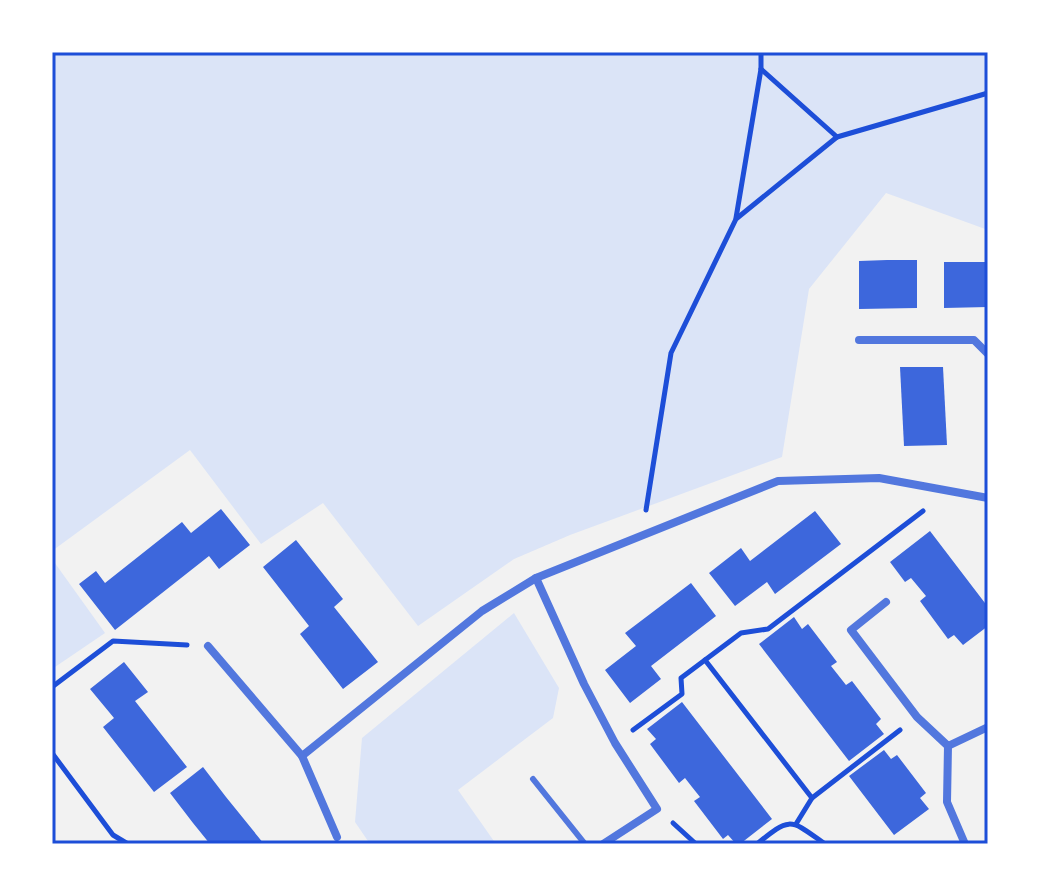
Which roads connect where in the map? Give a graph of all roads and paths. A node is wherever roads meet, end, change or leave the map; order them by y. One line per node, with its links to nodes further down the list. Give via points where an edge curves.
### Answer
1 (761, 52): 2 (path)
2 (761, 69): 4 (path); 5 (path)
3 (988, 93): 4 (path)
4 (837, 137): 5 (path)
5 (736, 219): 10 (path, via 671,353)
6 (859, 340): 7 (street, via 974,340)
7 (988, 354)
8 (927, 486): 9 (street); 10 (street, via 879,478 778,481); 14 (path, via 922,512 768,629 741,633)
9 (988, 498)
10 (642, 534): 11 (street)
11 (536, 578): 18 (street); 20 (street, via 482,611)
12 (886, 602): 16 (street, via 851,630)
13 (208, 646): 15 (path, via 113,641); 20 (street)
14 (705, 660): 18 (path, via 681,678 682,694); 23 (path)
15 (52, 687)
16 (917, 717): 19 (street); 23 (path)
17 (988, 727): 19 (street)
18 (615, 743): 28 (street, via 657,809)
19 (948, 746): 31 (street, via 947,802)
20 (302, 756): 25 (street)
21 (53, 757): 26 (path, via 113,835)
22 (533, 779): 27 (lane)
23 (812, 798): 24 (path)
24 (796, 824): 29 (path, via 781,824); 30 (path)
25 (337, 837)
26 (128, 844)
27 (585, 844)
28 (603, 844)
29 (757, 844)
30 (825, 844)
31 (965, 844)

